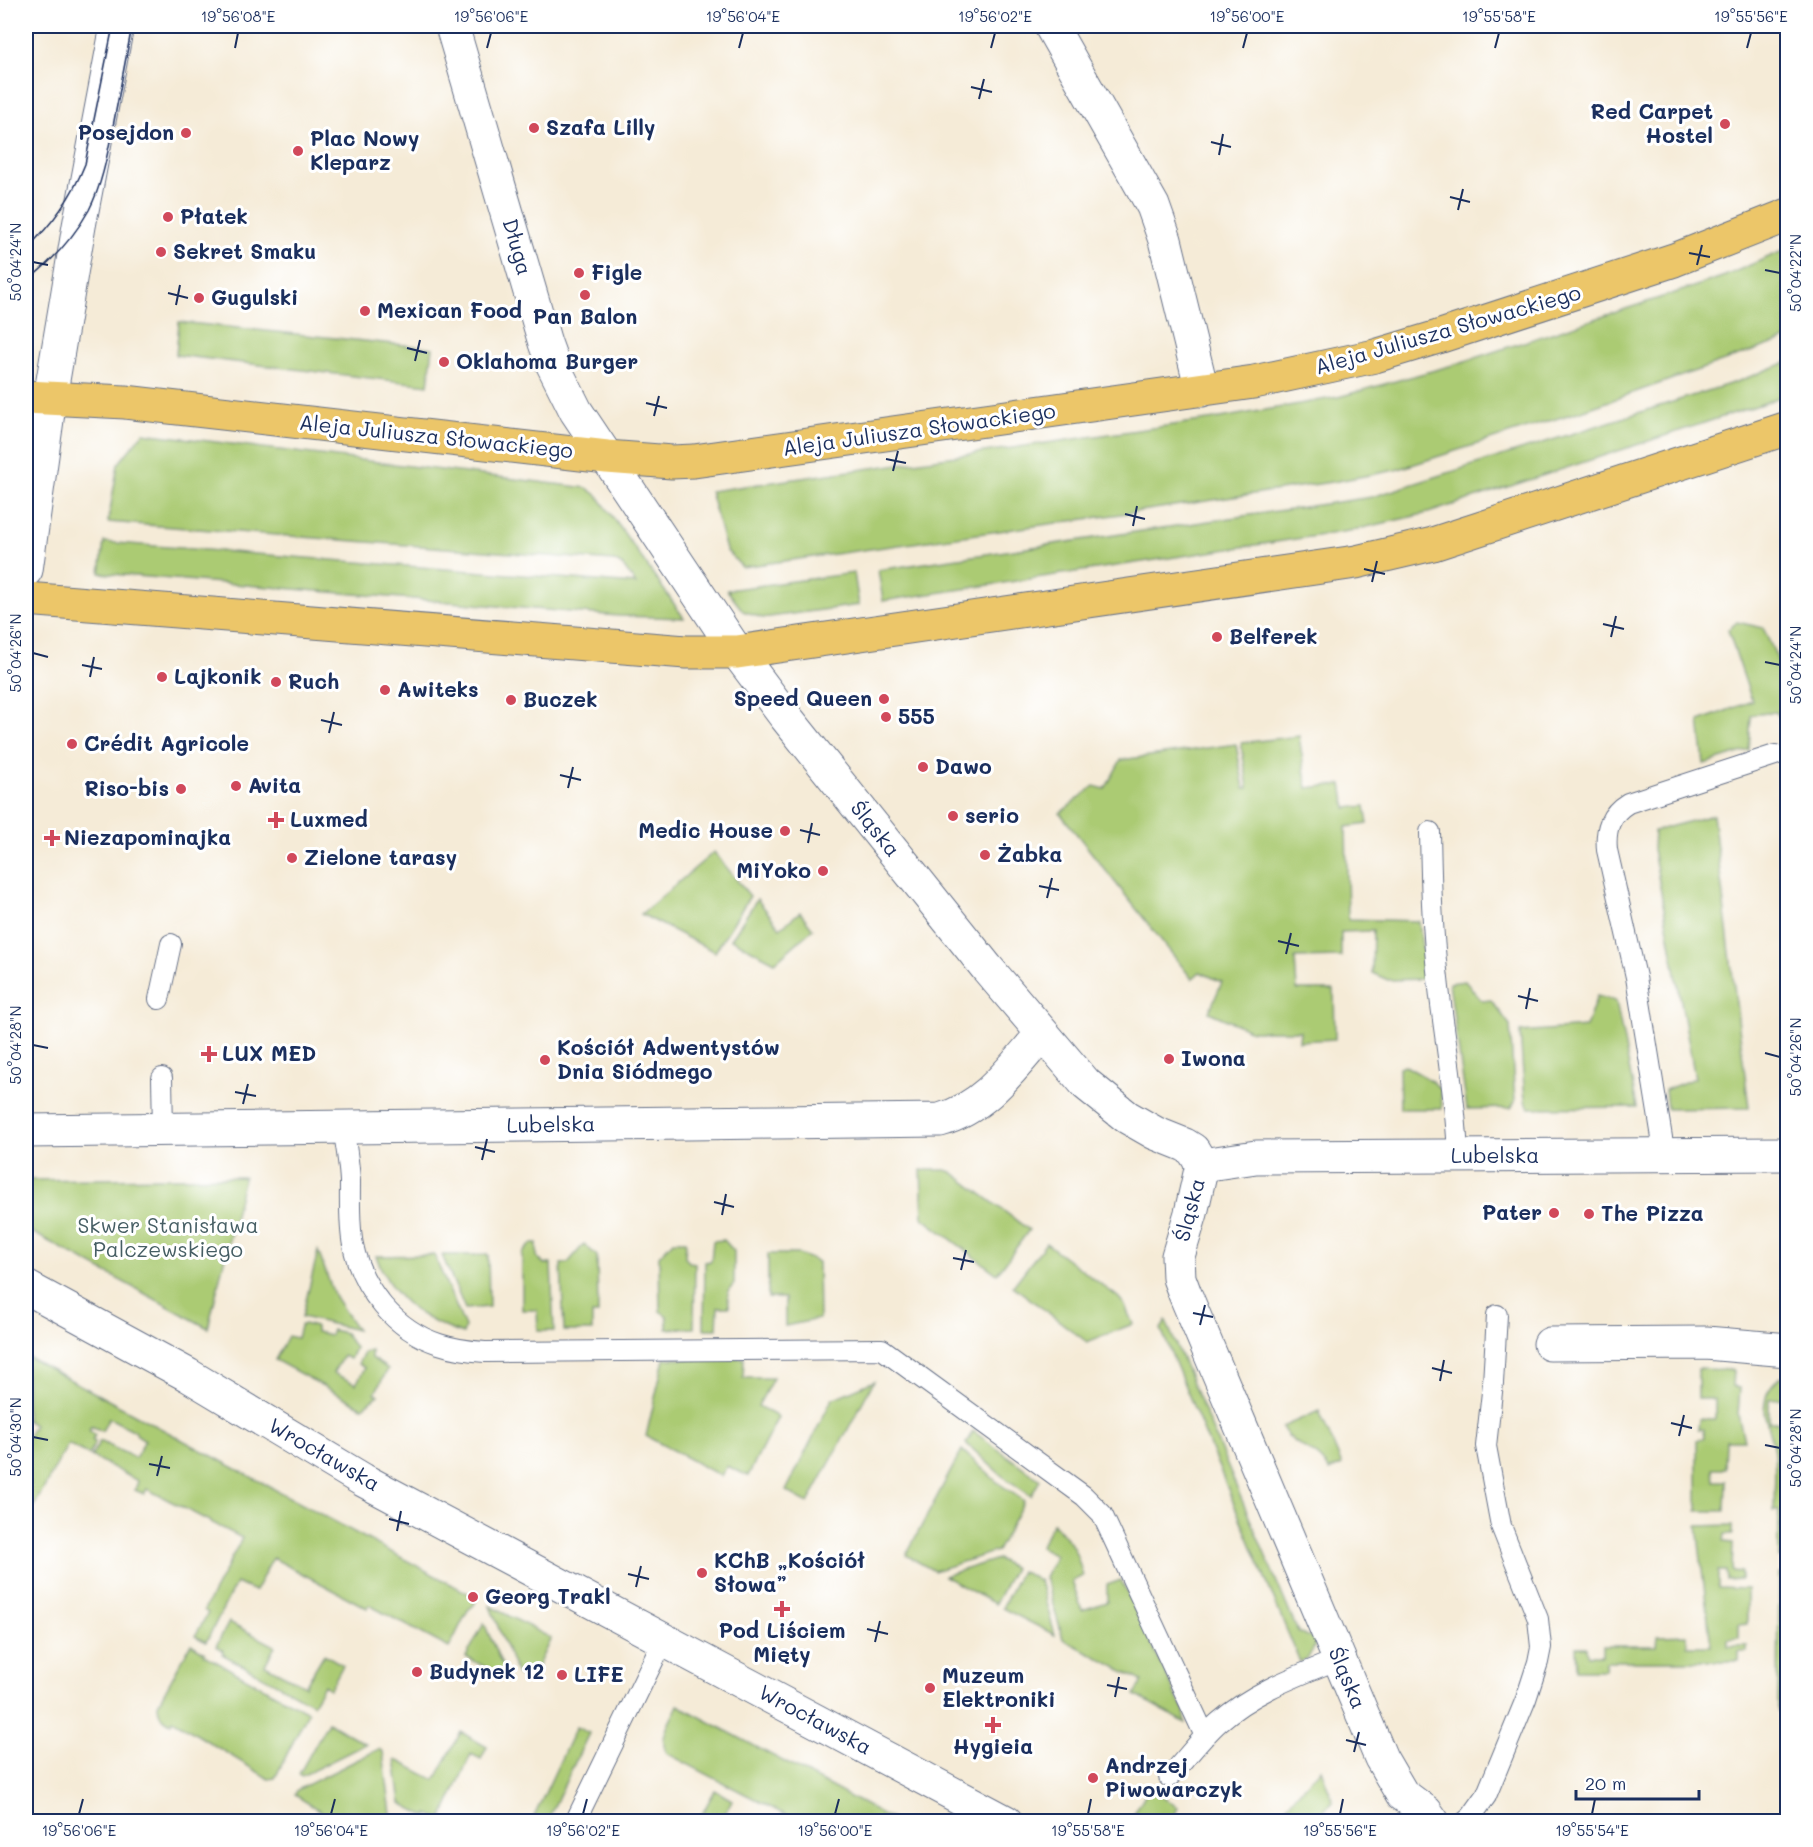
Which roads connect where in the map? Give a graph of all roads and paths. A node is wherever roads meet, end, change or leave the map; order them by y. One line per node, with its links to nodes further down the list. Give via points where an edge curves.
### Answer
1 (117, 26): 6 (street, via 81,217)
2 (452, 26): 8 (street, Długa, via 545,343 576,411)
3 (1051, 26): 5 (street, via 1153,206)
4 (1788, 215): 5 (main road, Aleja Juliusza Słowackiego, via 1674,261 1375,356)
5 (1202, 390): 8 (main road, Aleja Juliusza Słowackiego, via 694,461)
6 (38, 398): 8 (main road, Aleja Juliusza Słowackiego, via 125,402); 9 (street)
7 (1788, 428): 11 (main road, via 1396,554)
8 (607, 457): 11 (street, Długa)
9 (26, 570)
10 (26, 599): 11 (main road, via 686,652)
11 (737, 652): 16 (street, Śląska)
12 (1775, 755): 23 (lane, via 1628,802 1608,826 1607,850 1635,977)
13 (1430, 832): 22 (lane, via 1432,919)
14 (171, 944): 15 (lane)
15 (159, 999)
16 (1042, 1034): 18 (street, Lubelska, via 983,1099 960,1114 940,1120); 24 (street, Śląska, via 1112,1106 1140,1126 1185,1145)
17 (162, 1078): 19 (lane)
18 (343, 1127): 19 (street, Lubelska); 31 (lane, via 353,1244 364,1278 398,1322 425,1338 484,1352 882,1349 1084,1496 1102,1514)
19 (164, 1129): 20 (street, Lubelska)
20 (26, 1131)
21 (1788, 1154): 23 (street, Lubelska)
22 (1458, 1156): 23 (street, Lubelska); 24 (street, Lubelska, via 1256,1157)
23 (1665, 1156)
24 (1202, 1165): 30 (street, Śląska, via 1178,1256 1179,1278)
25 (26, 1287): 29 (street, Wrocławska, via 188,1374 363,1480)
26 (1497, 1315): 36 (lane, via 1486,1446 1502,1526 1538,1618 1541,1647 1526,1699 1486,1796)
27 (1550, 1344): 28 (street, via 1706,1343)
28 (1788, 1350)
29 (664, 1639): 33 (lane); 34 (street, Wrocławska)
30 (1339, 1659): 31 (lane, via 1261,1693); 35 (street, Śląska, via 1381,1758 1402,1794)
31 (1205, 1736): 32 (lane)
32 (1169, 1777)
33 (575, 1821)
34 (1006, 1821)
35 (1433, 1821)
36 (1465, 1821)

